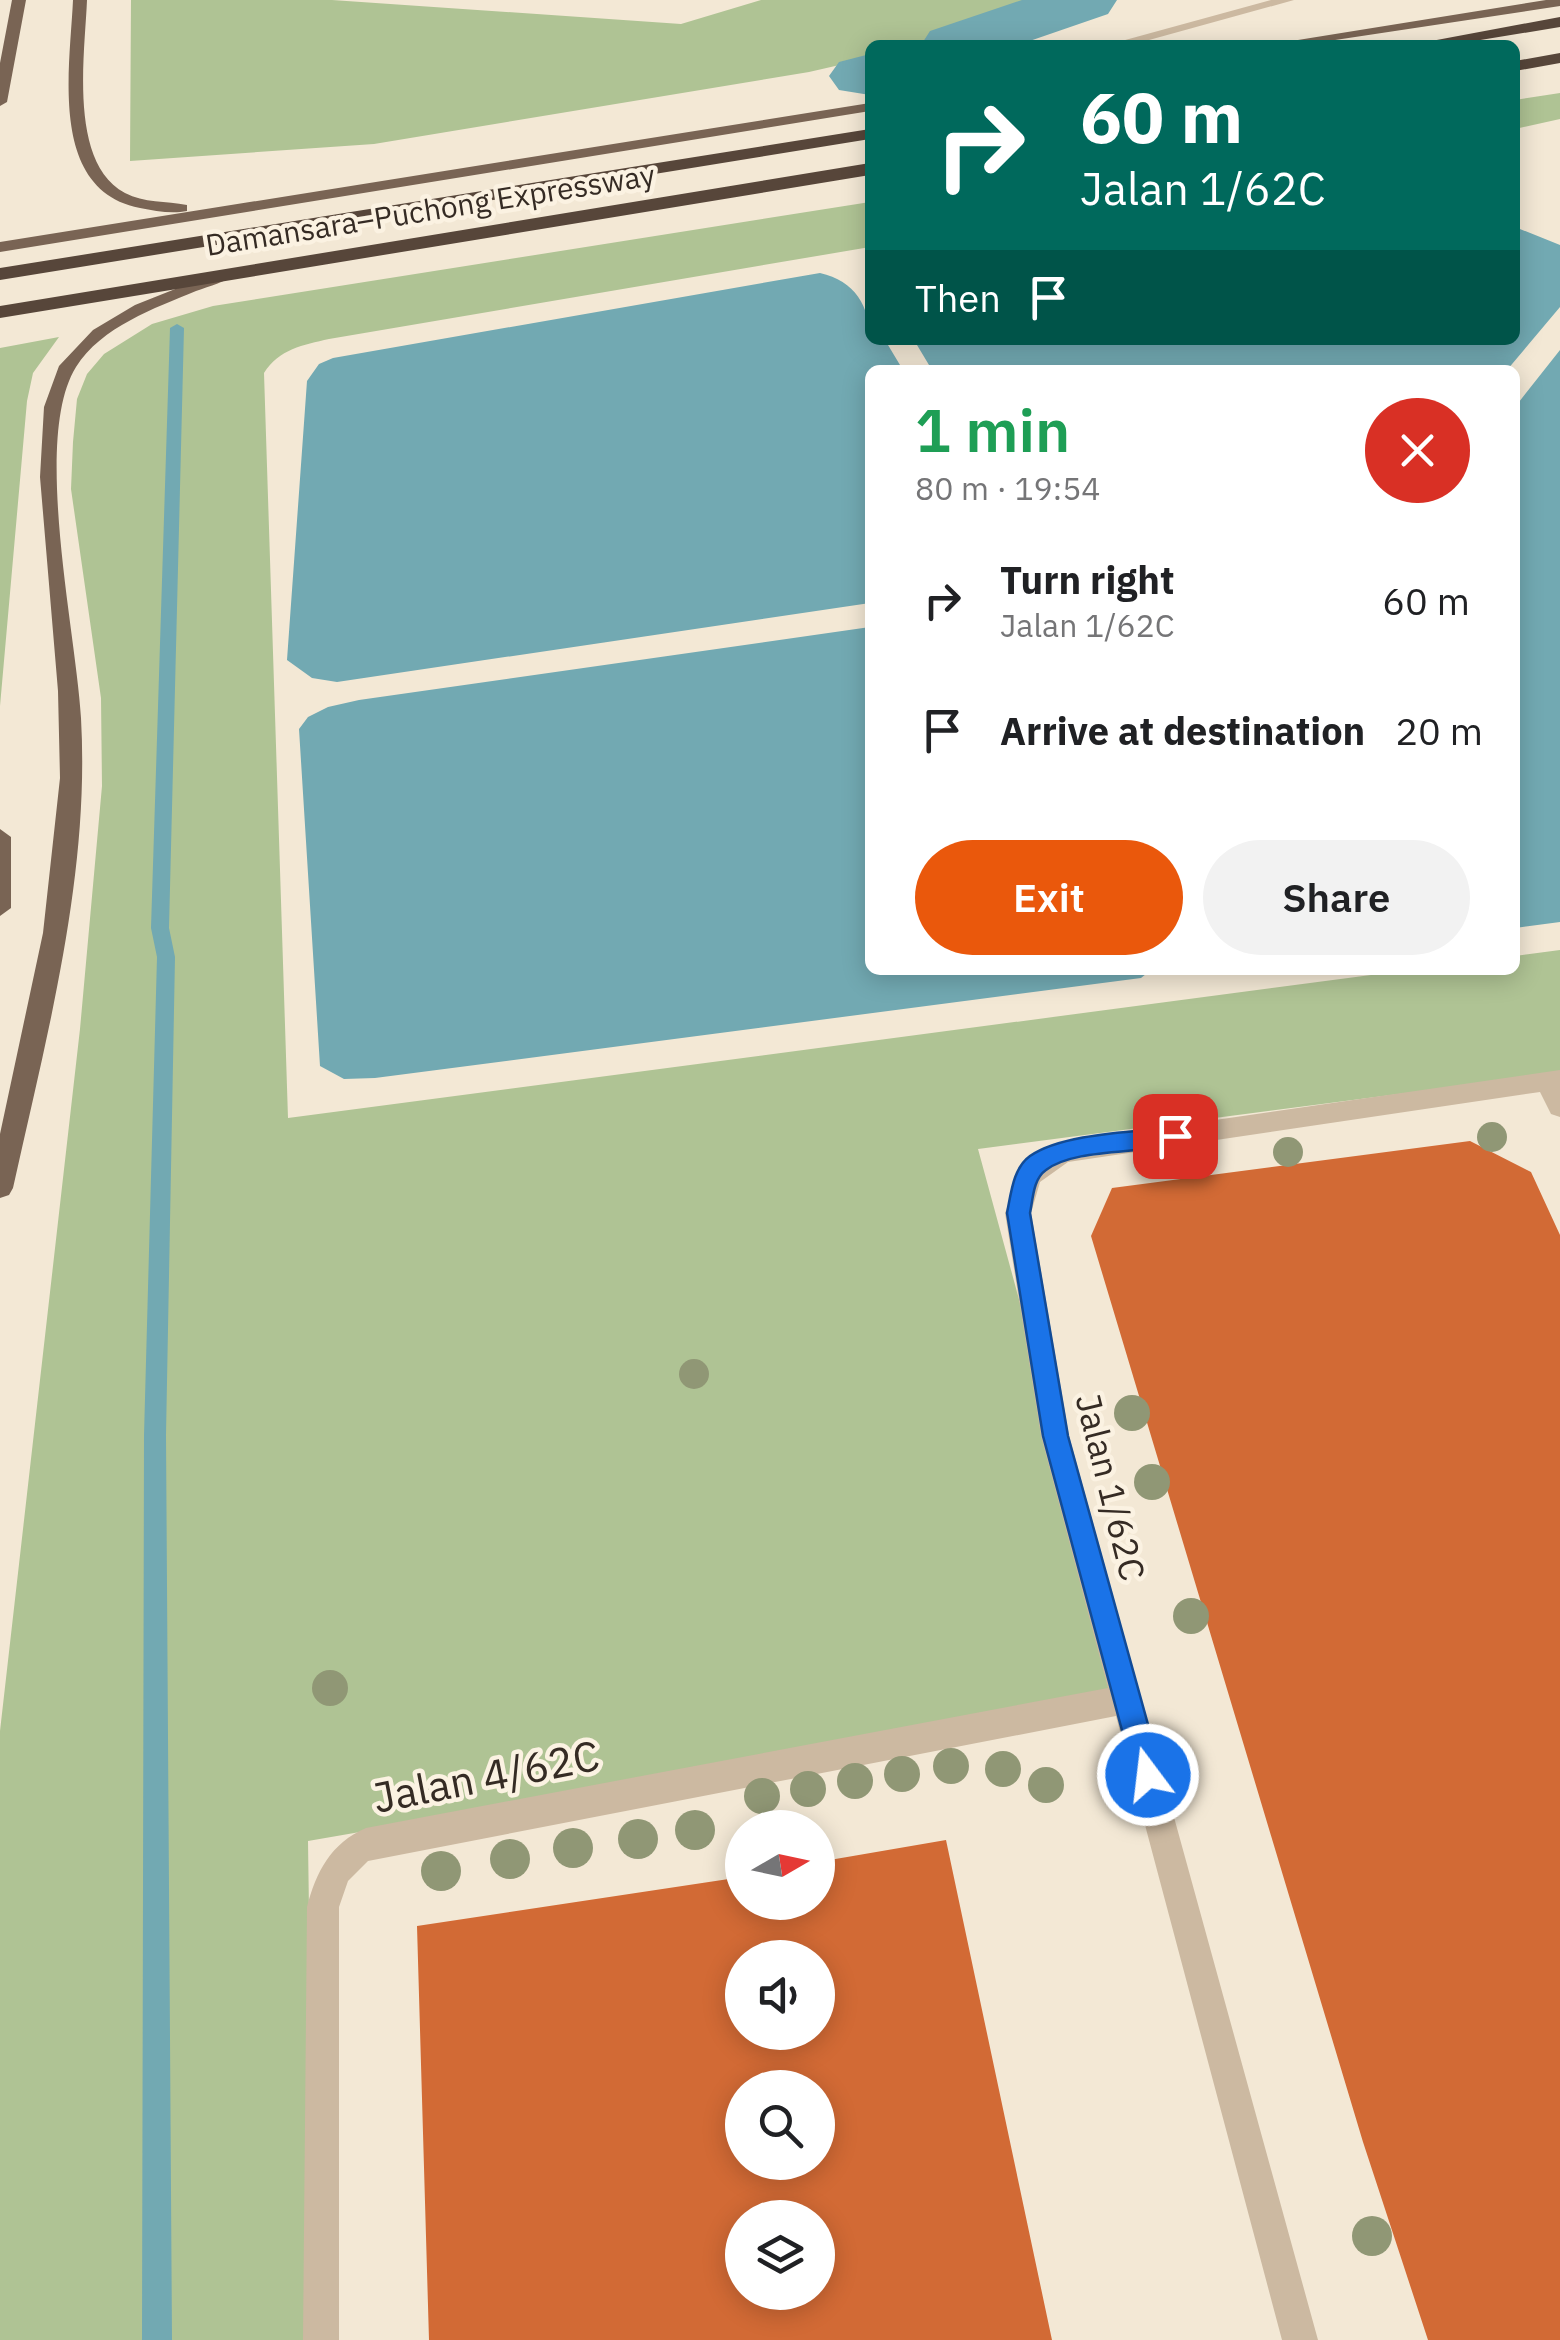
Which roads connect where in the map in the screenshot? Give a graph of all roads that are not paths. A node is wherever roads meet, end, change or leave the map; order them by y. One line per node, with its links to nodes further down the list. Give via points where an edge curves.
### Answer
1 (19, 0): 11 (main road)
2 (80, 0): 15 (main road, via 80,131 90,164 108,190 139,204)
3 (1287, 0): 6 (street)
4 (1560, 2): 7 (main road)
5 (1560, 22): 8 (highway)
6 (1133, 40)
7 (1307, 40)
8 (1450, 40)
9 (1560, 58): 10 (highway)
10 (1520, 65)
11 (0, 102)
12 (865, 108): 15 (main road)
13 (865, 135): 18 (highway)
14 (865, 170): 17 (highway, Damansara–Puchong Expressway)
15 (216, 212): 16 (main road)
16 (0, 247)
17 (234, 271): 19 (highway, Damansara–Puchong Expressway); 24 (main road, via 106,330 68,365 50,414 72,776 50,948)
18 (0, 274)
19 (0, 312)
20 (0, 836): 21 (main road)
21 (0, 908)
22 (1554, 1081): 23 (street); 25 (street, Jalan 1/62C, via 1064,1152 1036,1164 1018,1213 1055,1436)
23 (1560, 1107)
24 (0, 1188)
25 (1128, 1700): 26 (street, Jalan 4/62C, via 366,1844 346,1856 329,1879 323,1907); 27 (street, Jalan 1/62C)
26 (321, 2340)
27 (1300, 2340)

